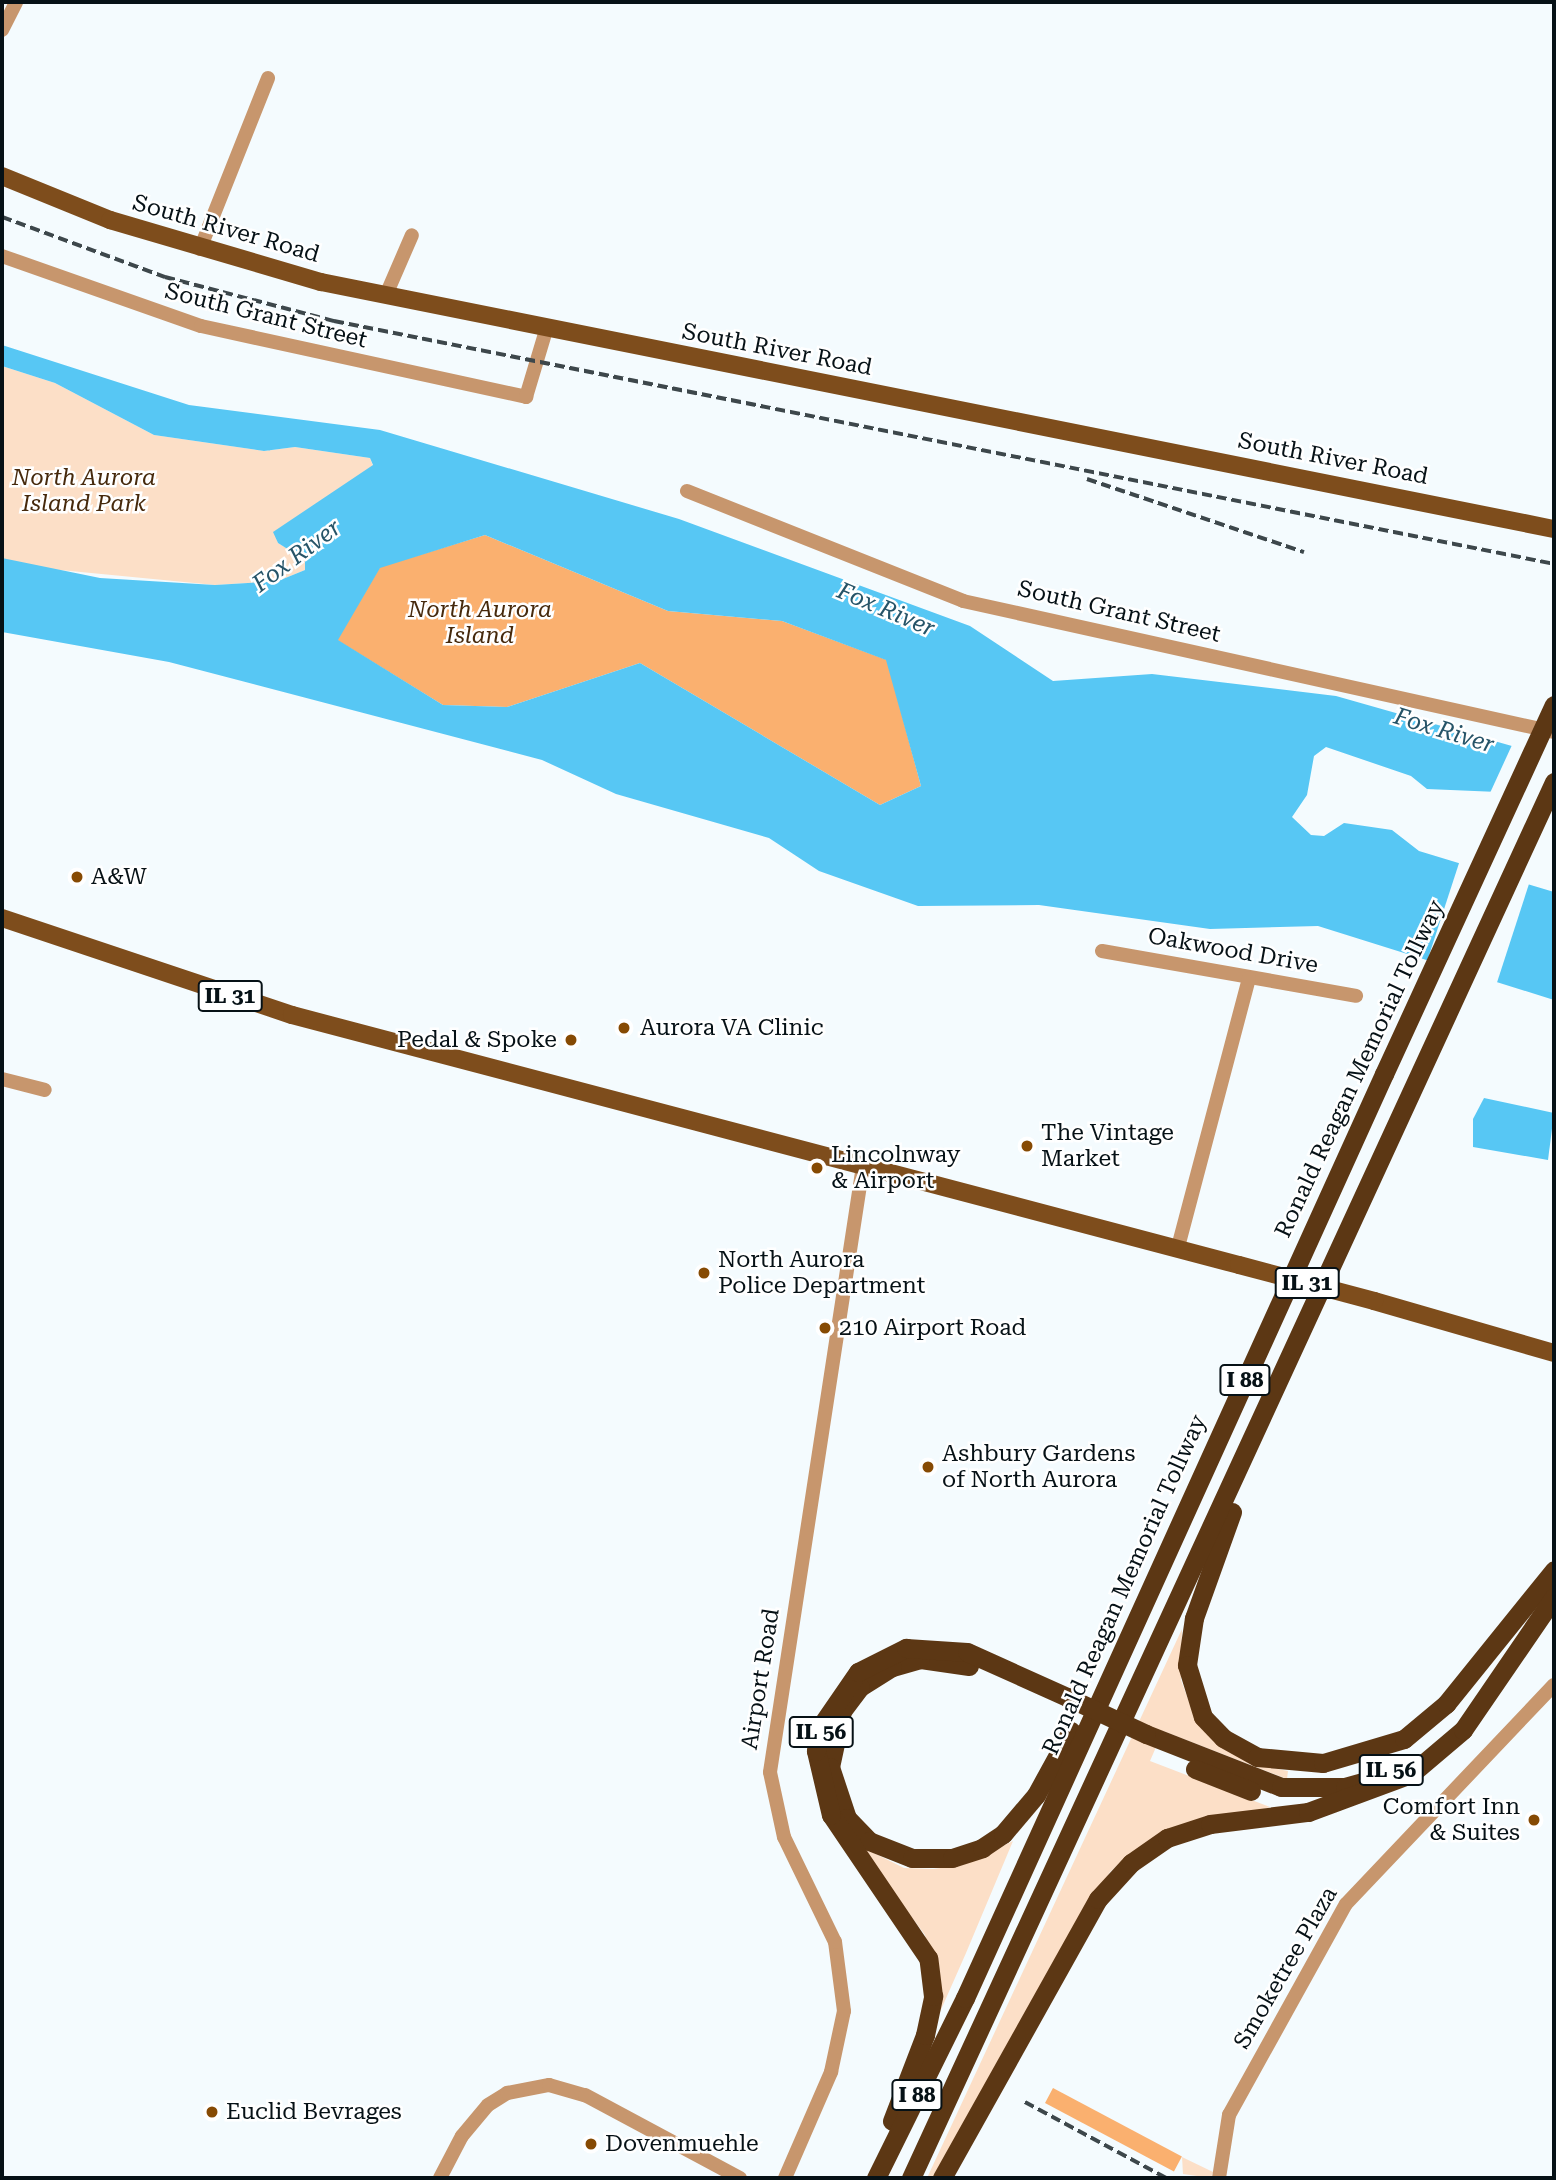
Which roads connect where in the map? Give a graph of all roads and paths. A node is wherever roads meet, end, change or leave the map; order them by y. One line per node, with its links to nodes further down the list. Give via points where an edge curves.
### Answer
1 (16, 2): 2 (street)
2 (2, 30)
3 (268, 78): 6 (street)
4 (2, 176): 6 (main road, South River Road)
5 (412, 234): 8 (street)
6 (200, 249): 8 (main road, South River Road)
7 (2, 256): 9 (street, South Grant Street, via 201,326 526,397)
8 (386, 295): 9 (main road, South River Road)
9 (547, 327): 11 (main road, South River Road)
10 (687, 491): 13 (street, South Grant Street, via 963,601)
11 (1554, 529)
12 (1554, 705): 27 (highway, Ronald Reagan Memorial Tollway / I 88, bridge)
13 (1554, 732)
14 (1554, 782): 24 (highway, I 88)
15 (2, 918): 21 (main road, IL 31, via 292,1015)
16 (1101, 951): 17 (street, Oakwood Drive)
17 (1249, 978): 18 (street, Oakwood Drive); 22 (street)
18 (1356, 996)
19 (2, 1079): 20 (street)
20 (45, 1090)
21 (863, 1166): 22 (main road, IL 31); 34 (street, Airport Road, via 770,1772 780,1827 835,1942 844,2011 831,2071)
22 (1178, 1247): 23 (main road, IL 31, bridge)
23 (1554, 1353)
24 (1255, 1433): 25 (highway, via 1194,1618 1187,1665 1203,1717 1223,1738 1257,1757 1322,1763 1404,1739 1447,1704); 36 (highway, I 88)
25 (1554, 1573): 30 (highway, IL 56, via 1441,1735 1374,1779 1345,1787 1281,1787)
26 (1554, 1597): 31 (highway, IL 56, via 1463,1730 1438,1755)
27 (1105, 1685): 29 (highway, via 1074,1725 1036,1795 1003,1834 982,1848 952,1858 912,1858 869,1841 847,1818 830,1767 832,1740 860,1687 892,1667 920,1659 949,1661); 35 (highway, Ronald Reagan Memorial Tollway / I 88)
28 (1554, 1685): 38 (street, Smoketree Plaza, via 1346,1904 1229,2115)
29 (1064, 1703): 30 (highway, IL 56, bridge); 35 (highway, IL 56, via 967,1652 906,1648 858,1672 823,1723 816,1751 831,1815 910,1923 928,1958 933,1996 925,2035)
30 (1143, 1739): 31 (highway, via 1226,1783 1282,1799)
31 (1384, 1788): 37 (highway, IL 56, via 1308,1812 1210,1824 1167,1838 1131,1863 1098,1899)
32 (440, 2178): 33 (street, via 488,2105 507,2093 549,2085 585,2095)
33 (740, 2178)
34 (785, 2178)
35 (874, 2178)
36 (911, 2178)
37 (942, 2178)
38 (1219, 2178)

